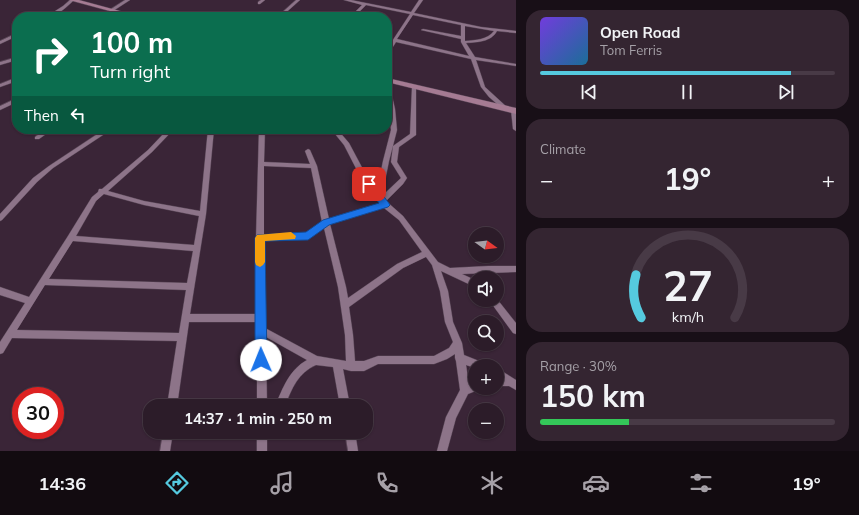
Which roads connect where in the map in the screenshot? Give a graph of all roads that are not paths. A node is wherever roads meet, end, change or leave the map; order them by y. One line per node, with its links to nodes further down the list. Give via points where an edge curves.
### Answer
1 (72, 0): 7 (street); 8 (street)
2 (128, 0): 7 (street)
3 (298, 0): 11 (street)
4 (346, 0): 6 (street)
5 (421, 0): 13 (street)
6 (364, 2): 12 (street); 13 (street)
7 (114, 10): 9 (street); 10 (street)
8 (56, 12)
9 (111, 12)
10 (121, 12)
11 (285, 12)
12 (356, 12)
13 (412, 13): 14 (street); 21 (street)
14 (463, 24): 16 (street); 22 (street)
15 (424, 30): 22 (street)
16 (496, 30): 17 (street); 22 (street, via 491,37 484,40)
17 (515, 32): 19 (street)
18 (11, 37): 20 (street); 23 (street)
19 (516, 38)
20 (0, 39)
21 (395, 40): 24 (street); 25 (street)
22 (463, 40): 25 (street)
23 (0, 43)
24 (392, 44)
25 (473, 58): 28 (street); 36 (street, via 483,87 491,96)
26 (12, 60): 27 (street)
27 (0, 64)
28 (516, 65)
29 (12, 81): 31 (street)
30 (392, 82): 32 (street)
31 (0, 86)
32 (414, 87): 36 (street); 49 (street, via 413,135 396,146 394,162 404,178)
33 (12, 102): 34 (street)
34 (0, 108)
35 (392, 109): 49 (street, via 394,130 386,161)
36 (512, 110): 37 (street)
37 (516, 129)
38 (43, 134): 44 (street)
39 (100, 134): 51 (street, via 35,180)
40 (166, 134): 48 (street)
41 (211, 134): 50 (street)
42 (262, 134): 46 (street)
43 (338, 134): 49 (street, via 347,144 363,176)
44 (37, 138)
45 (308, 151): 47 (street)
46 (261, 164): 47 (street); 54 (street)
47 (314, 166): 52 (street)
48 (102, 191): 50 (street, via 144,203); 53 (street, via 88,207)
49 (382, 201): 52 (street); 56 (street, via 401,218)
50 (203, 214): 55 (street)
51 (0, 218)
52 (326, 223): 54 (street, via 308,236); 65 (street)
53 (71, 238): 55 (street); 61 (street)
54 (260, 238): 68 (street)
55 (197, 248): 62 (street)
56 (427, 253): 57 (street); 65 (street, via 400,266)
57 (435, 264): 59 (street); 73 (street, via 444,291 449,322)
58 (516, 269): 59 (street)
59 (451, 271): 60 (street)
60 (468, 280)
61 (43, 282): 62 (street); 64 (street)
62 (191, 287): 67 (street)
63 (0, 291): 64 (street)
64 (30, 301): 71 (street)
65 (345, 305): 79 (street)
66 (498, 307): 70 (street)
67 (185, 318): 68 (street); 72 (street)
68 (260, 318): 69 (street)
69 (260, 330): 76 (street); 85 (street)
70 (516, 330)
71 (10, 334): 72 (street); 74 (street)
72 (182, 337): 84 (street)
73 (458, 343): 75 (street); 79 (street, via 452,351 434,360 378,360 364,366)
74 (1, 346)
75 (459, 358): 77 (street); 83 (street)
76 (316, 360): 78 (street); 86 (street, via 298,371)
77 (468, 361)
78 (336, 364): 79 (street); 87 (street)
79 (351, 366)
80 (504, 377): 81 (street)
81 (513, 383)
82 (468, 390): 83 (street)
83 (465, 391): 94 (street, via 451,417)
84 (173, 399)
85 (262, 399)
86 (283, 399)
87 (344, 399)
88 (167, 439): 91 (street)
89 (262, 439): 92 (street)
90 (351, 439): 93 (street)
91 (165, 451)
92 (262, 451)
93 (354, 451)
94 (442, 451)

